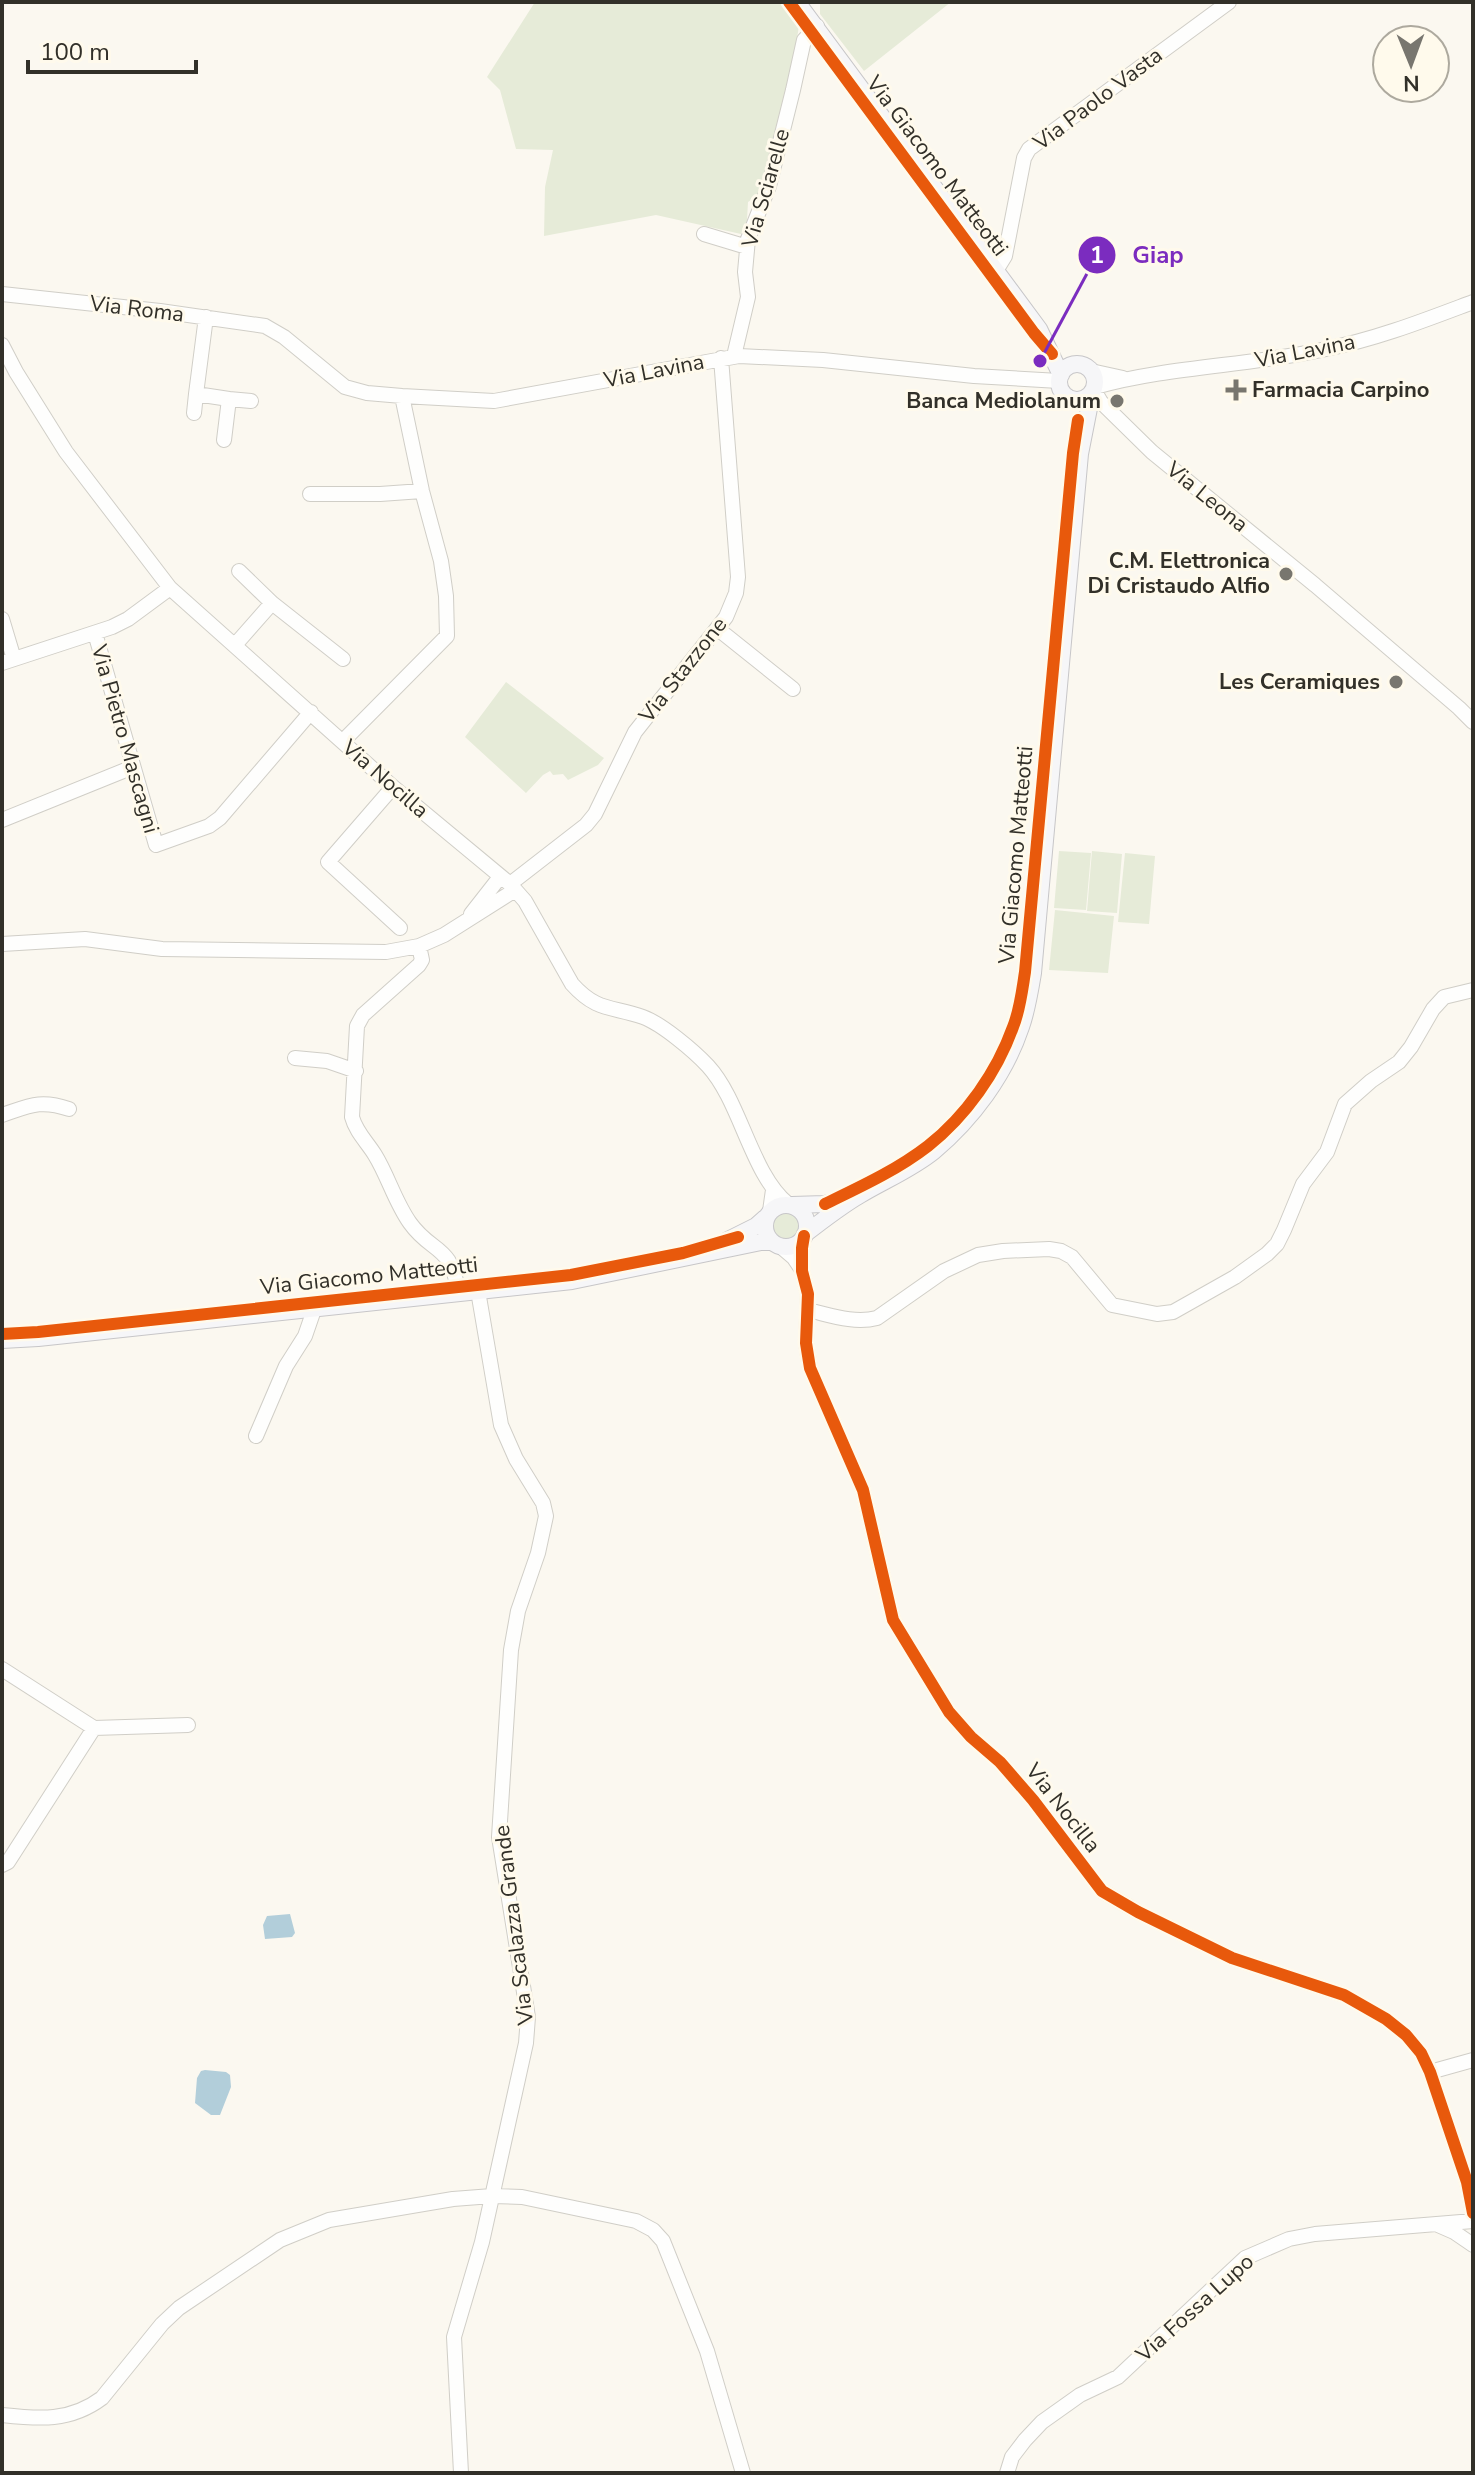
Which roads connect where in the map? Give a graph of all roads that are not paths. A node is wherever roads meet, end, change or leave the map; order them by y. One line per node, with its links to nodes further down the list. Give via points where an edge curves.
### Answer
1 (797, 2): 3 (main road, Via Giacomo Matteotti)
2 (1229, 2): 6 (street, Via Paolo Vasta, via 1029,149 1005,256)
3 (817, 26): 5 (street, Via Sciarelle, via 804,40 769,186); 6 (main road, Via Giacomo Matteotti)
4 (704, 234): 5 (street)
5 (747, 247): 13 (street, Via Sciarelle, via 748,297)
6 (997, 269): 11 (main road, Via Giacomo Matteotti)
7 (2, 294): 9 (street, Via Roma)
8 (1473, 302): 15 (street, Via Lavina, via 1325,350)
9 (206, 317): 10 (street, Via Roma); 17 (street)
10 (271, 329): 18 (street, Via Lavina, via 345,387)
11 (1039, 329): 15 (main road); 16 (main road)
12 (2, 345): 14 (street, Via Nocilla)
13 (728, 357): 16 (street, Via Lavina, via 823,360); 18 (street, Via Lavina, via 494,401); 30 (street, Via Stazzone, via 738,577 732,605)
14 (9, 374): 27 (street, Via Nocilla)
15 (1090, 381): 16 (main road, via 1070,365); 16 (main road, via 1080,401); 23 (main road); 37 (street, Via Leona, via 1101,402 1152,452)
16 (1062, 384): 23 (main road, via 1078,420)
17 (196, 394): 19 (street); 21 (street)
18 (402, 396): 24 (street)
19 (229, 399): 20 (street); 22 (street)
20 (251, 401)
21 (194, 413)
22 (224, 440)
23 (1080, 454): 52 (main road, Via Giacomo Matteotti, via 1033,973 1022,1027 989,1091 961,1125 932,1152)
24 (422, 491): 25 (street); 38 (street, via 441,561 447,636)
25 (310, 494)
26 (239, 571): 28 (street)
27 (170, 588): 31 (street, via 128,619); 32 (street, Via Nocilla)
28 (272, 603): 32 (street); 33 (street)
29 (2, 619): 34 (street)
30 (718, 629): 35 (street); 42 (street, Via Stazzone, via 635,732 586,825)
31 (95, 633): 34 (street); 39 (street, Via Pietro Mascagni)
32 (235, 645): 36 (street, Via Nocilla)
33 (343, 659)
34 (8, 661)
35 (793, 689)
36 (311, 712): 38 (street, Via Nocilla); 39 (street, Via Pietro Mascagni, via 220,818 156,845)
37 (1473, 722)
38 (343, 741): 40 (street, Via Nocilla)
39 (133, 767): 41 (street)
40 (393, 787): 42 (street, Via Nocilla); 43 (street, via 328,862)
41 (2, 820)
42 (508, 884): 45 (street, Via Stazzone, via 465,922); 51 (street, Via Nocilla, via 525,901 581,995 599,1006 652,1021 705,1063)
43 (400, 928)
44 (2, 944): 45 (street, via 85,939 162,949 386,952)
45 (419, 946): 48 (street, via 419,965 359,1020)
46 (1473, 990): 62 (street, via 1444,997 1399,1062 1345,1104 1327,1152 1303,1184 1277,1244 1235,1277 1173,1312 1112,1305 1072,1257 1049,1249 978,1255 944,1271 877,1318)
47 (295, 1058): 48 (street)
48 (356, 1071): 60 (street, via 354,1125 409,1222 451,1263)
49 (69, 1109): 50 (street, via 51,1102)
50 (2, 1115)
51 (773, 1190): 53 (street); 54 (street)
52 (861, 1194): 53 (main road, via 825,1204); 55 (main road)
53 (790, 1205): 54 (main road, via 775,1207); 55 (main road, via 806,1220)
54 (768, 1215): 56 (main road, via 766,1235); 57 (main road, via 738,1237)
55 (805, 1235): 56 (main road, via 791,1246); 58 (street, Via Nocilla)
56 (775, 1244): 57 (main road, via 761,1242); 58 (street)
57 (685, 1258): 59 (main road, Via Giacomo Matteotti, via 572,1281)
58 (802, 1271): 62 (street, Via Nocilla)
59 (478, 1291): 60 (main road, Via Giacomo Matteotti); 71 (street, Via Scalazza Grande, via 501,1425 546,1516 511,1650 499,1837 528,2017)
60 (458, 1292): 61 (main road, Via Giacomo Matteotti)
61 (315, 1307): 63 (main road, Via Giacomo Matteotti); 64 (street)
62 (808, 1310): 70 (street, Via Nocilla, via 810,1368 863,1490 893,1620 949,1712 1028,1794 1102,1891 1232,1958 1344,1995 1406,2035)
63 (2, 1340)
64 (256, 1436)
65 (2, 1669): 67 (street)
66 (188, 1725): 67 (street)
67 (94, 1728): 68 (street)
68 (2, 1865)
69 (1473, 2060): 70 (street)
70 (1430, 2072): 72 (street, Via Nocilla)
71 (492, 2196): 76 (street, via 374,2211 313,2225 280,2240 179,2308 94,2404 58,2419); 77 (street, Via Scalazza Grande, via 454,2337); 78 (street, via 522,2197 636,2221 663,2241 707,2351)
72 (1473, 2213)
73 (1473, 2221): 74 (street, Via Fossa Lupo)
74 (1434, 2224): 75 (street); 79 (street, Via Fossa Lupo, via 1315,2234 1245,2258 1118,2377 1042,2422 1012,2457)
75 (1473, 2245)
76 (2, 2415)
77 (461, 2473)
78 (743, 2473)
79 (1007, 2473)

